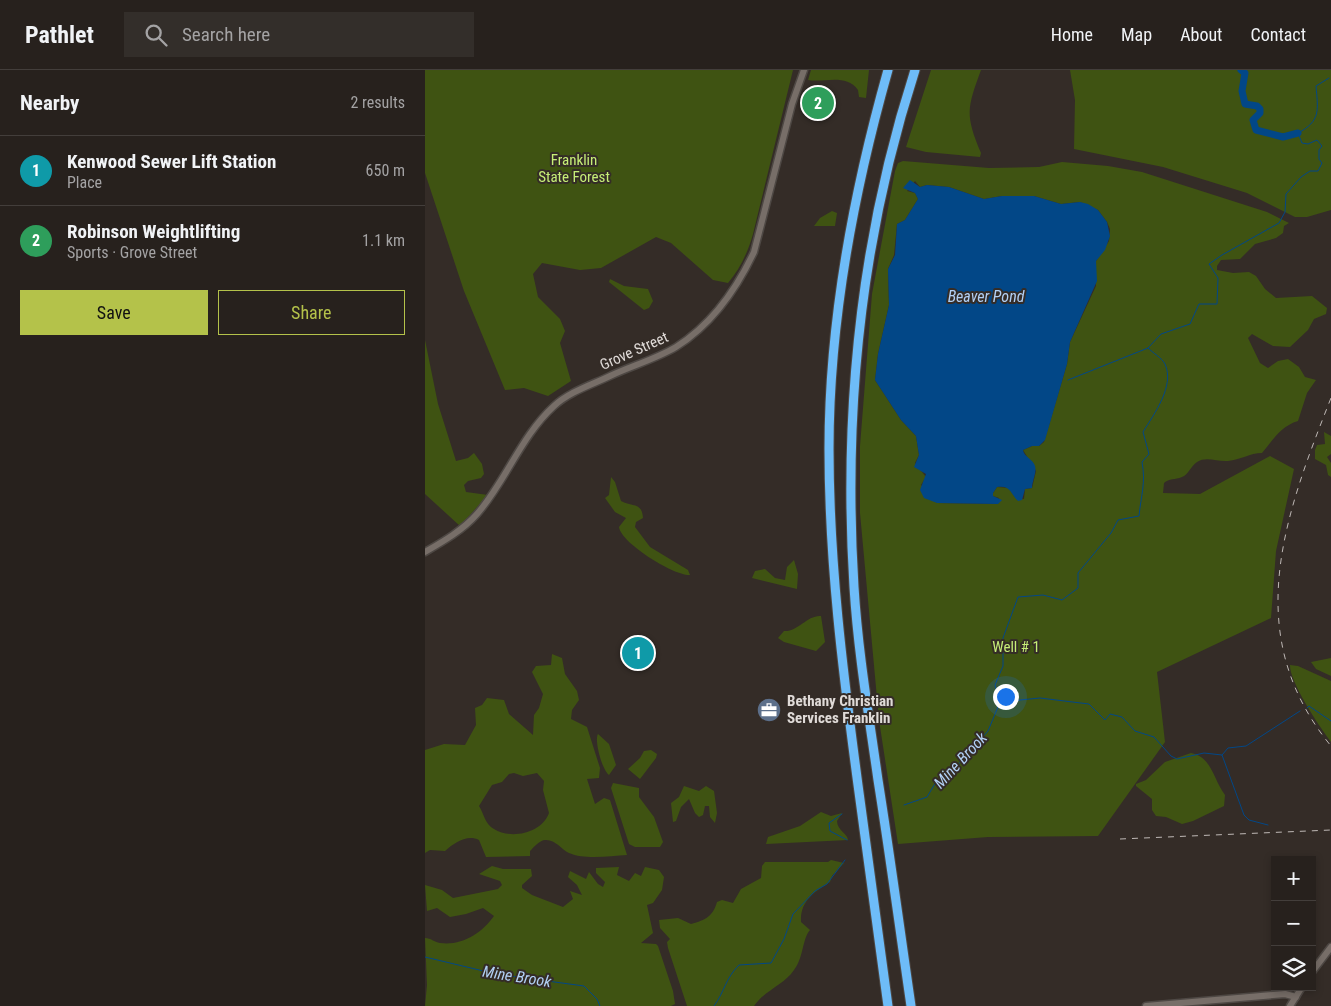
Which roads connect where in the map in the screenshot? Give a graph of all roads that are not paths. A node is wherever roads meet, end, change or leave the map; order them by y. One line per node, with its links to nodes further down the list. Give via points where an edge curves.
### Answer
1 (804, 70): 4 (main road, Grove Street, via 792,104 754,252 725,301 676,346 577,391 555,405 534,429 476,515 461,529)
2 (888, 70): 9 (highway, via 862,168 845,256 835,331 829,447 835,600)
3 (915, 70): 10 (highway, via 890,161 864,293 853,396 851,484 854,589 860,653)
4 (425, 552)
5 (1331, 947): 6 (main road)
6 (1316, 967)
7 (1300, 991): 8 (main road)
8 (1296, 997): 11 (main road, via 1285,994); 12 (main road)
9 (888, 1006)
10 (911, 1006)
11 (1146, 1006)
12 (1290, 1006)

